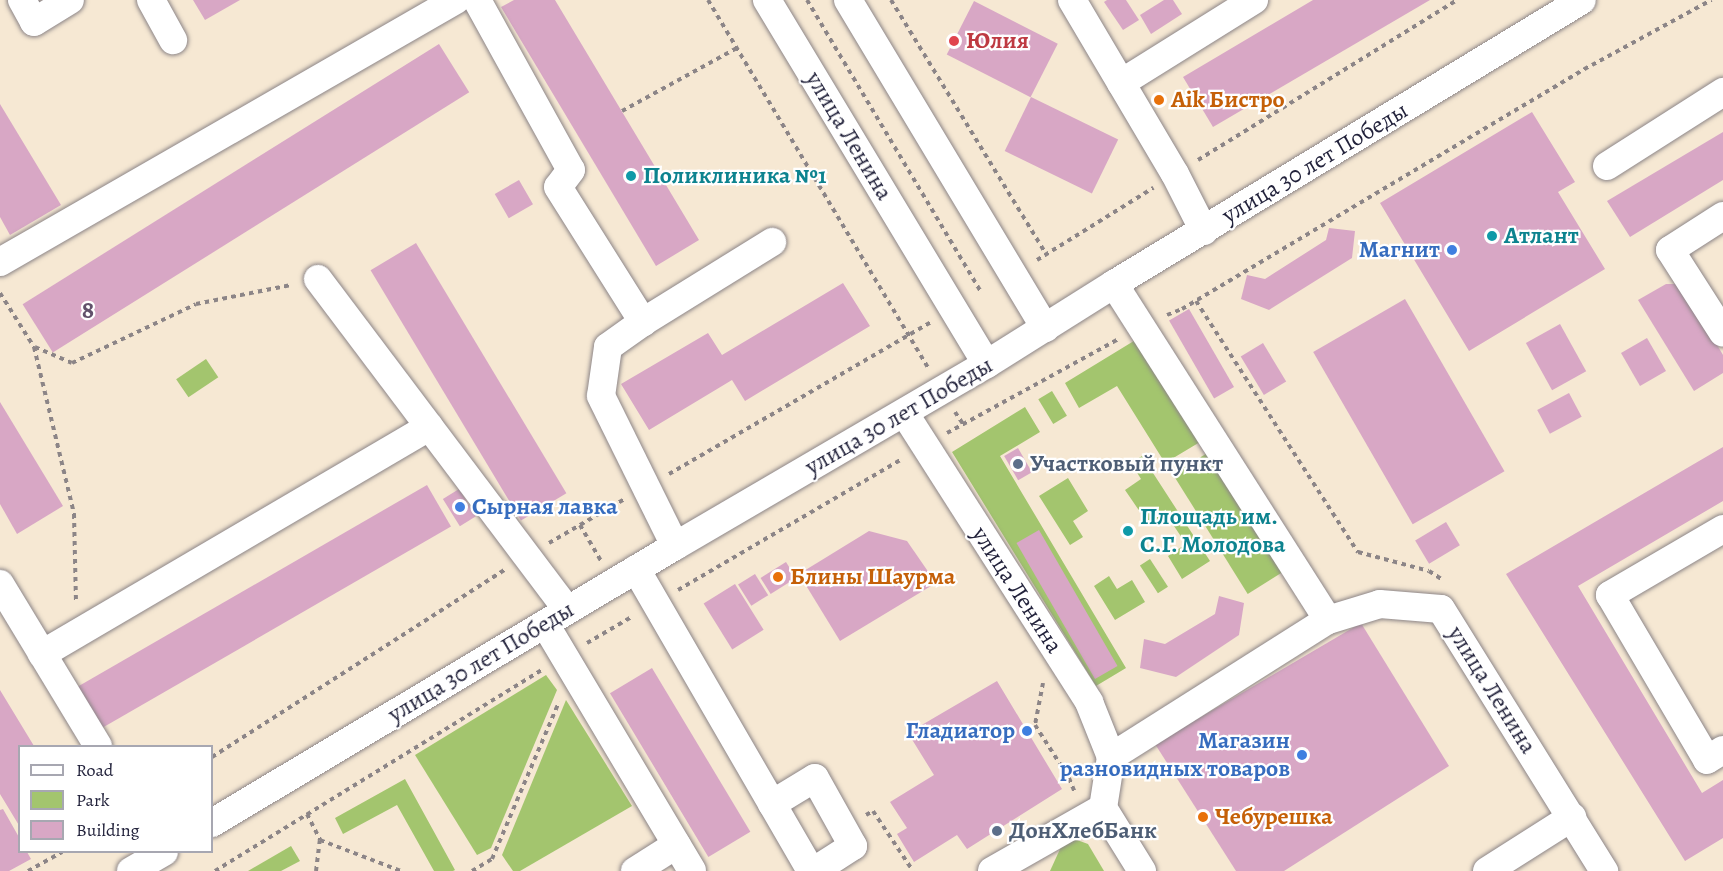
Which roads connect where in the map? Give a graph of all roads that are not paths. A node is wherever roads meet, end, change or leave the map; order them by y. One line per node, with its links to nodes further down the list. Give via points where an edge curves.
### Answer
1 (22, 0): 2 (street, via 34,22)
2 (70, 0)
3 (151, 0): 11 (street)
4 (456, 0): 18 (street)
5 (477, 0): 21 (street, via 571,170 558,187)
6 (767, 0): 24 (street, улица Ленина)
7 (848, 0): 22 (street)
8 (1072, 0): 12 (street)
9 (1254, 0): 12 (street)
10 (1582, 0): 16 (street, улица 30 лет Победы)
11 (173, 40)
12 (1121, 83): 16 (street)
13 (1723, 92): 14 (street)
14 (1607, 166)
15 (1723, 216): 23 (street, via 1670,250)
16 (1204, 231): 20 (street, улица 30 лет Победы)
17 (772, 242): 21 (street)
18 (0, 262)
19 (318, 279): 26 (street)
20 (1114, 284): 22 (street, улица 30 лет Победы); 32 (street)
21 (643, 322): 28 (street, via 608,347 601,396)
22 (1045, 328): 24 (street, улица 30 лет Победы)
23 (1723, 333)
24 (987, 364): 25 (street, улица 30 лет Победы)
25 (905, 414): 28 (street, улица 30 лет Победы); 36 (street, улица Ленина, via 1089,702)
26 (429, 427): 31 (street, via 526,556); 33 (street)
27 (1723, 530): 35 (street, via 1610,596 1707,760)
28 (675, 546): 29 (street, улица 30 лет Победы)
29 (636, 569): 31 (street, улица 30 лет Победы); 37 (street)
30 (0, 584): 33 (street)
31 (556, 617): 40 (street, улица 30 лет Победы); 41 (street, via 564,657)
32 (1328, 620): 36 (street); 39 (street, улица Ленина, via 1380,604 1441,609)
33 (42, 654): 34 (street)
34 (97, 745)
35 (1723, 750)
36 (1111, 757): 38 (street)
37 (772, 804): 46 (street); 46 (street, via 815,778 853,846)
38 (1095, 813): 47 (street); 48 (street)
39 (1572, 817): 49 (street); 50 (street, улица Ленина)
40 (213, 822)
41 (676, 844): 44 (street); 45 (street)
42 (160, 853): 43 (street)
43 (131, 871)
44 (635, 871)
45 (692, 871)
46 (813, 871)
47 (992, 871)
48 (1142, 871)
49 (1487, 871)
50 (1604, 871)

